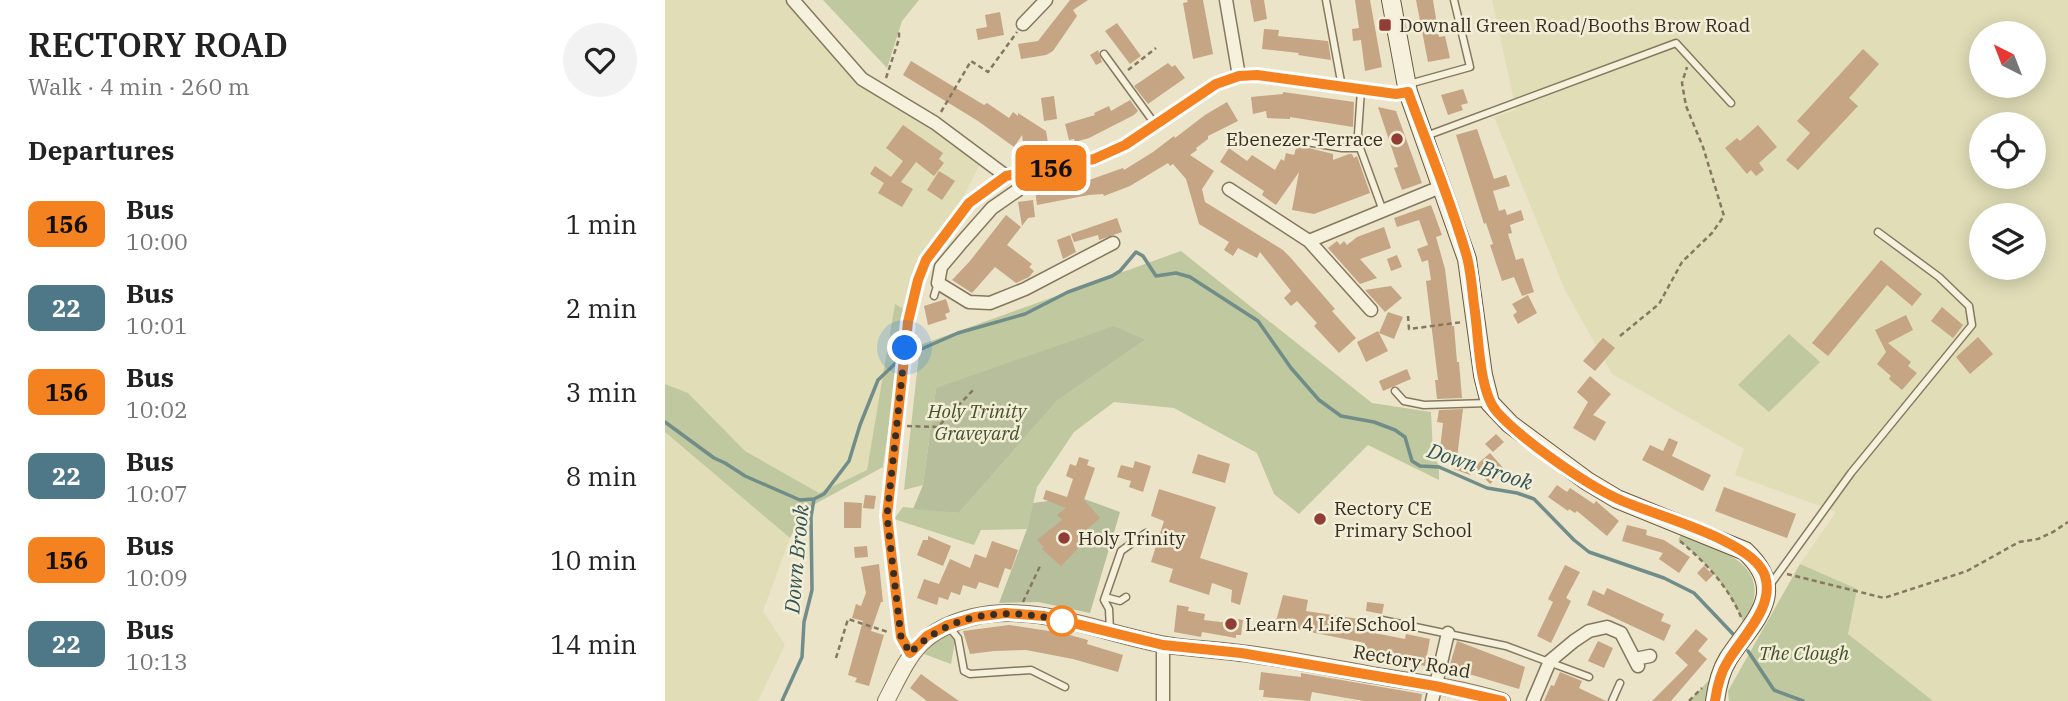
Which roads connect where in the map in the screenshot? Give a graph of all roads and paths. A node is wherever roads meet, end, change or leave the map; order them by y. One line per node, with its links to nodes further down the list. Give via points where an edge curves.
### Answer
1 (793, 0): 17 (street, via 862,79)
2 (1046, 0): 7 (street)
3 (1226, 0): 13 (street)
4 (1326, 0): 14 (lane)
5 (1391, 0): 15 (main road)
6 (1454, 0): 15 (lane, via 1470,67)
7 (1023, 24): 19 (path, via 988,72 971,61)
8 (899, 29): 17 (path)
9 (1156, 48): 12 (path)
10 (1104, 54): 12 (lane)
11 (1690, 58): 18 (lane); 21 (lane, via 1677,43); 37 (path, via 1682,83 1686,106 1724,216 1682,262 1659,304)
12 (1119, 76): 20 (lane)
13 (1239, 76): 14 (street); 20 (street, via 1216,84)
14 (1342, 87): 16 (street)
15 (1408, 88): 16 (street, via 1396,94); 21 (main road)
16 (1361, 90): 23 (lane)
17 (882, 91): 19 (street)
18 (1731, 103)
19 (935, 123): 24 (street)
20 (1155, 124): 24 (street, via 1094,159)
21 (1425, 136): 25 (main road)
22 (1301, 141): 23 (lane)
23 (1360, 148): 28 (lane)
24 (1006, 176): 29 (street, via 969,203)
25 (1443, 186): 28 (street); 36 (main road, via 1467,259)
26 (1229, 189): 31 (street)
27 (1018, 190): 32 (street, via 992,208)
28 (1383, 211): 31 (street)
29 (947, 231): 32 (street); 41 (street, via 918,280 908,322)
30 (1878, 232): 46 (lane, via 1939,277 1969,306 1972,325 1851,473)
31 (1309, 241): 34 (street)
32 (962, 242): 33 (street, via 941,267 936,290 969,302 990,303)
33 (1113, 243)
34 (1371, 310)
35 (1408, 316): 36 (path, via 1409,329)
36 (1477, 321): 40 (main road, via 1483,375)
37 (1620, 336)
38 (975, 388): 41 (path, via 938,427)
39 (1395, 391): 40 (lane, via 1404,401 1424,405)
40 (1493, 407): 47 (main road, via 1547,453 1617,499 1745,551 1759,565)
41 (897, 426): 55 (street, via 887,516)
42 (2068, 522): 46 (path, via 1967,571 1884,598)
43 (1146, 533): 48 (lane, via 1121,551)
44 (1678, 540): 56 (path, via 1706,564 1729,594 1744,624)
45 (1041, 564): 50 (path)
46 (1779, 572): 47 (lane)
47 (1767, 589): 56 (main road)
48 (1105, 597): 49 (lane, via 1120,601); 53 (lane)
49 (1126, 597)
50 (1017, 614): 52 (street, Rectory Road, via 975,617); 53 (street, Rectory Road, via 1044,616)
51 (1383, 620): 54 (lane)
52 (948, 625): 58 (street, Rectory Road, via 927,636); 64 (lane, via 958,638 964,671 1031,670)
53 (1109, 633): 57 (street, Rectory Road)
54 (1448, 633): 61 (lane); 65 (street)
55 (901, 636): 58 (street); 60 (path, via 848,620)
56 (1743, 638): 71 (main road, via 1721,674)
57 (1163, 645): 65 (street, Rectory Road, via 1241,653); 67 (street)
58 (910, 653): 66 (street)
59 (1650, 656): 61 (street, via 1637,663 1621,633 1607,627 1589,631)
60 (836, 658)
61 (1550, 662): 62 (lane); 69 (street)
62 (1589, 677)
63 (1620, 683): 70 (lane)
64 (1065, 687)
65 (1434, 693): 68 (street, Rectory Road)
66 (886, 701)
67 (1163, 701)
68 (1502, 701)
69 (1533, 701)
70 (1612, 701)
71 (1715, 701)

